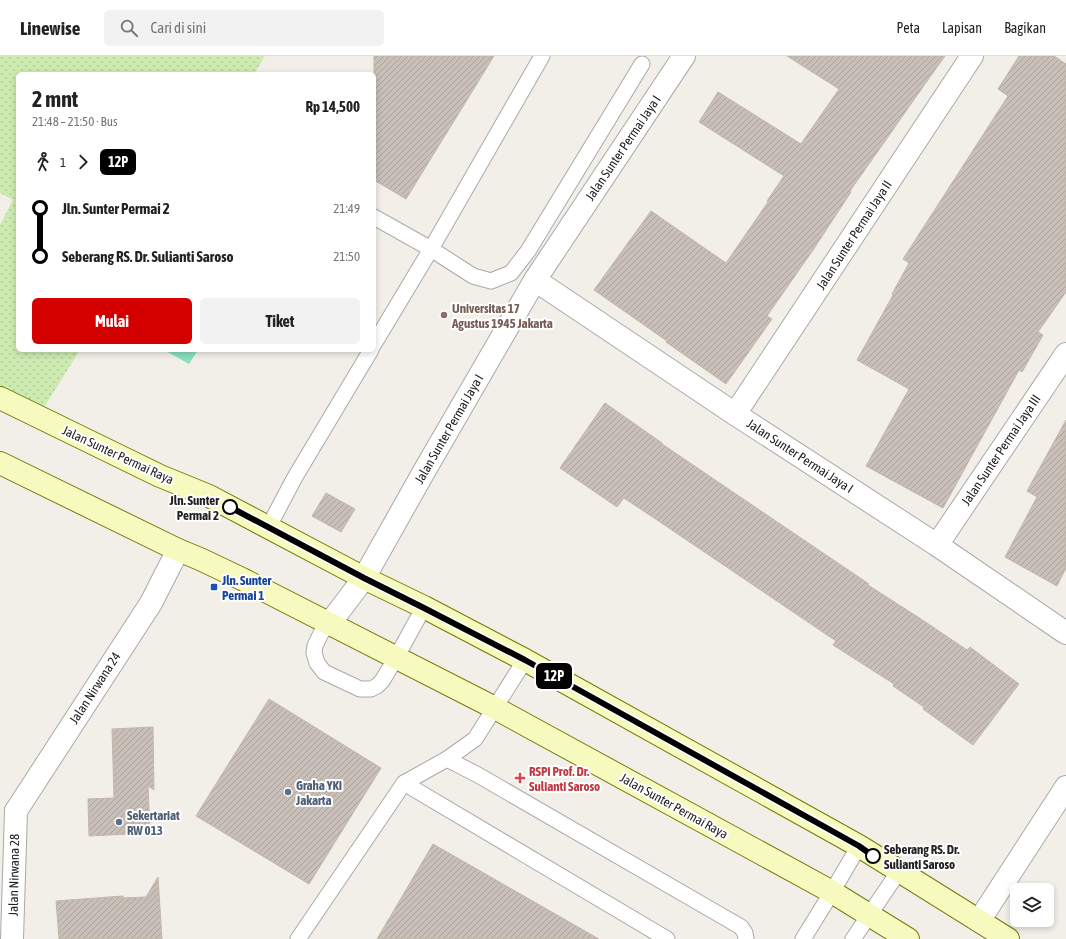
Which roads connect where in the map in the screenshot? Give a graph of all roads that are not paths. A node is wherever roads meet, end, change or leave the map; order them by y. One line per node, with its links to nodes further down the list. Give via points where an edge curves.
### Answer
1 (542, 56): 6 (lane)
2 (684, 56): 7 (street, Jalan Sunter Permai Jaya I)
3 (972, 56): 12 (street, Jalan Sunter Permai Jaya II)
4 (642, 64): 6 (lane, via 528,251 511,273 491,281 473,276)
5 (376, 218): 6 (lane)
6 (431, 249): 8 (lane)
7 (535, 280): 12 (street, Jalan Sunter Permai Jaya I); 17 (street, Jalan Sunter Permai Jaya I)
8 (376, 341)
9 (369, 352): 14 (lane, via 295,476)
10 (1066, 354): 15 (street, Jalan Sunter Permai Jaya III)
11 (0, 398): 14 (street, Jalan Sunter Permai Raya, via 160,476 209,496)
12 (735, 414): 15 (street, Jalan Sunter Permai Jaya I)
13 (0, 463): 16 (street, Jalan Sunter Permai Raya)
14 (268, 528): 17 (street, Jalan Sunter Permai Raya)
15 (937, 545): 20 (street, Jalan Sunter Permai Jaya I)
16 (178, 550): 19 (street, Jalan Sunter Permai Raya); 27 (street, Jalan Nirwana 24, via 151,603)
17 (364, 578): 18 (street, Jalan Sunter Permai Raya); 19 (street)
18 (424, 608): 21 (lane); 22 (street, Jalan Sunter Permai Raya)
19 (330, 623): 21 (street, Jalan Sunter Permai Raya); 21 (lane, via 321,633 314,653 317,663 324,672 360,689 371,689 382,681)
20 (1066, 633)
21 (396, 658): 23 (street, Jalan Sunter Permai Raya)
22 (525, 660): 23 (lane); 28 (street, Jalan Sunter Permai Raya)
23 (495, 708): 24 (lane, via 475,739); 30 (street, Jalan Sunter Permai Raya)
24 (447, 759): 25 (lane); 36 (lane, via 741,927)
25 (404, 783): 34 (lane); 35 (lane)
26 (1066, 787): 32 (street)
27 (8, 811): 33 (street, Jalan Nirwana 28)
28 (859, 846): 29 (street, Jalan Sunter Permai Raya); 30 (lane)
29 (899, 871): 31 (lane); 32 (street, Jalan Sunter Permai Raya)
30 (832, 892): 31 (street, Jalan Sunter Permai Raya); 37 (lane)
31 (869, 915): 38 (lane); 39 (street, Jalan Sunter Permai Raya)
32 (979, 921): 40 (street, Jalan Sunter Permai Raya)
33 (12, 939)
34 (298, 939)
35 (667, 939)
36 (746, 939)
37 (803, 939)
38 (853, 939)
39 (908, 939)
40 (1008, 939)

